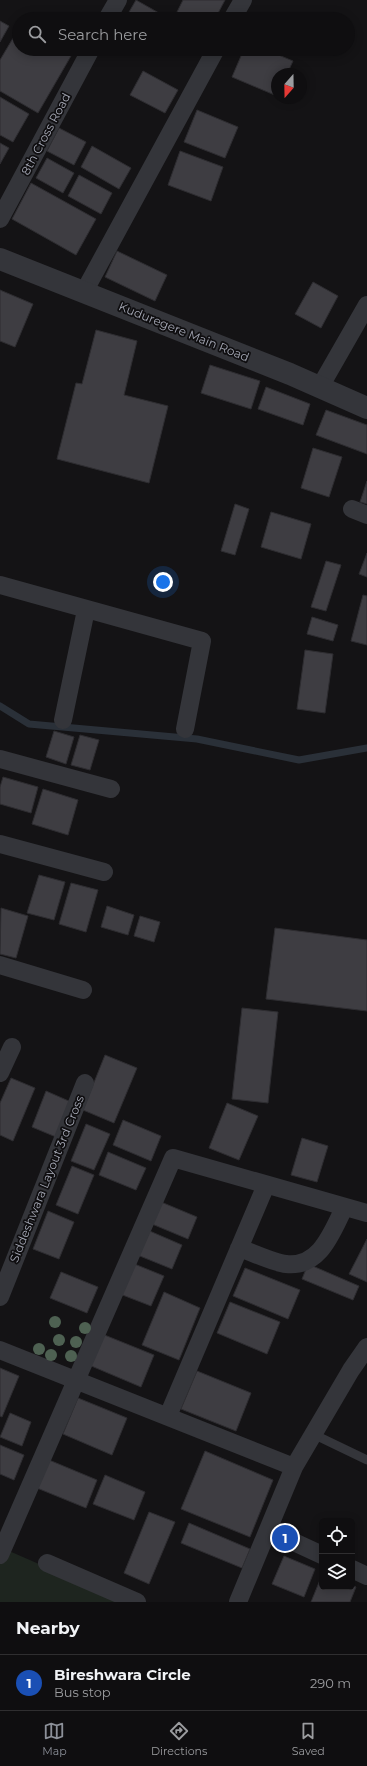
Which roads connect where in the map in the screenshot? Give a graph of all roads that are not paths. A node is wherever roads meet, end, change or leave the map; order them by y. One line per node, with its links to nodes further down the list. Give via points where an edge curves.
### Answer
1 (118, 0): 3 (street)
2 (243, 0): 4 (street)
3 (111, 12)
4 (236, 12)
5 (87, 56): 7 (street, 8th Cross Road)
6 (212, 56): 9 (street)
7 (0, 219)
8 (0, 259): 9 (street, Kuduregere Main Road)
9 (84, 292): 11 (street, Kuduregere Main Road)
10 (367, 305): 11 (street)
11 (320, 387): 12 (street, Kuduregere Main Road)
12 (367, 408)
13 (0, 585): 14 (street)
14 (86, 610): 15 (street); 16 (street, via 202,641)
15 (63, 720)
16 (185, 730)
17 (0, 758): 18 (street)
18 (111, 789)
19 (0, 844): 20 (street)
20 (104, 872)
21 (0, 965): 22 (street)
22 (83, 990)
23 (12, 1047): 24 (street)
24 (0, 1073)
25 (85, 1083): 30 (street, Siddeshwara Layout 3rd Cross)
26 (266, 1185): 27 (street); 29 (street); 33 (street, via 173,1158)
27 (344, 1208): 28 (street); 29 (street, via 324,1248 308,1260 286,1264)
28 (367, 1213)
29 (239, 1248): 34 (street)
30 (0, 1297)
31 (367, 1347): 35 (street)
32 (0, 1350): 33 (street)
33 (77, 1380): 34 (street); 40 (street)
34 (168, 1416): 37 (street)
35 (313, 1434): 36 (lane); 37 (street)
36 (367, 1460)
37 (294, 1467): 38 (street)
38 (268, 1530): 39 (street); 45 (street)
39 (320, 1554)
40 (0, 1555)
41 (47, 1563): 44 (street)
42 (355, 1570): 43 (street)
43 (367, 1576)
44 (137, 1602)
45 (238, 1602)

